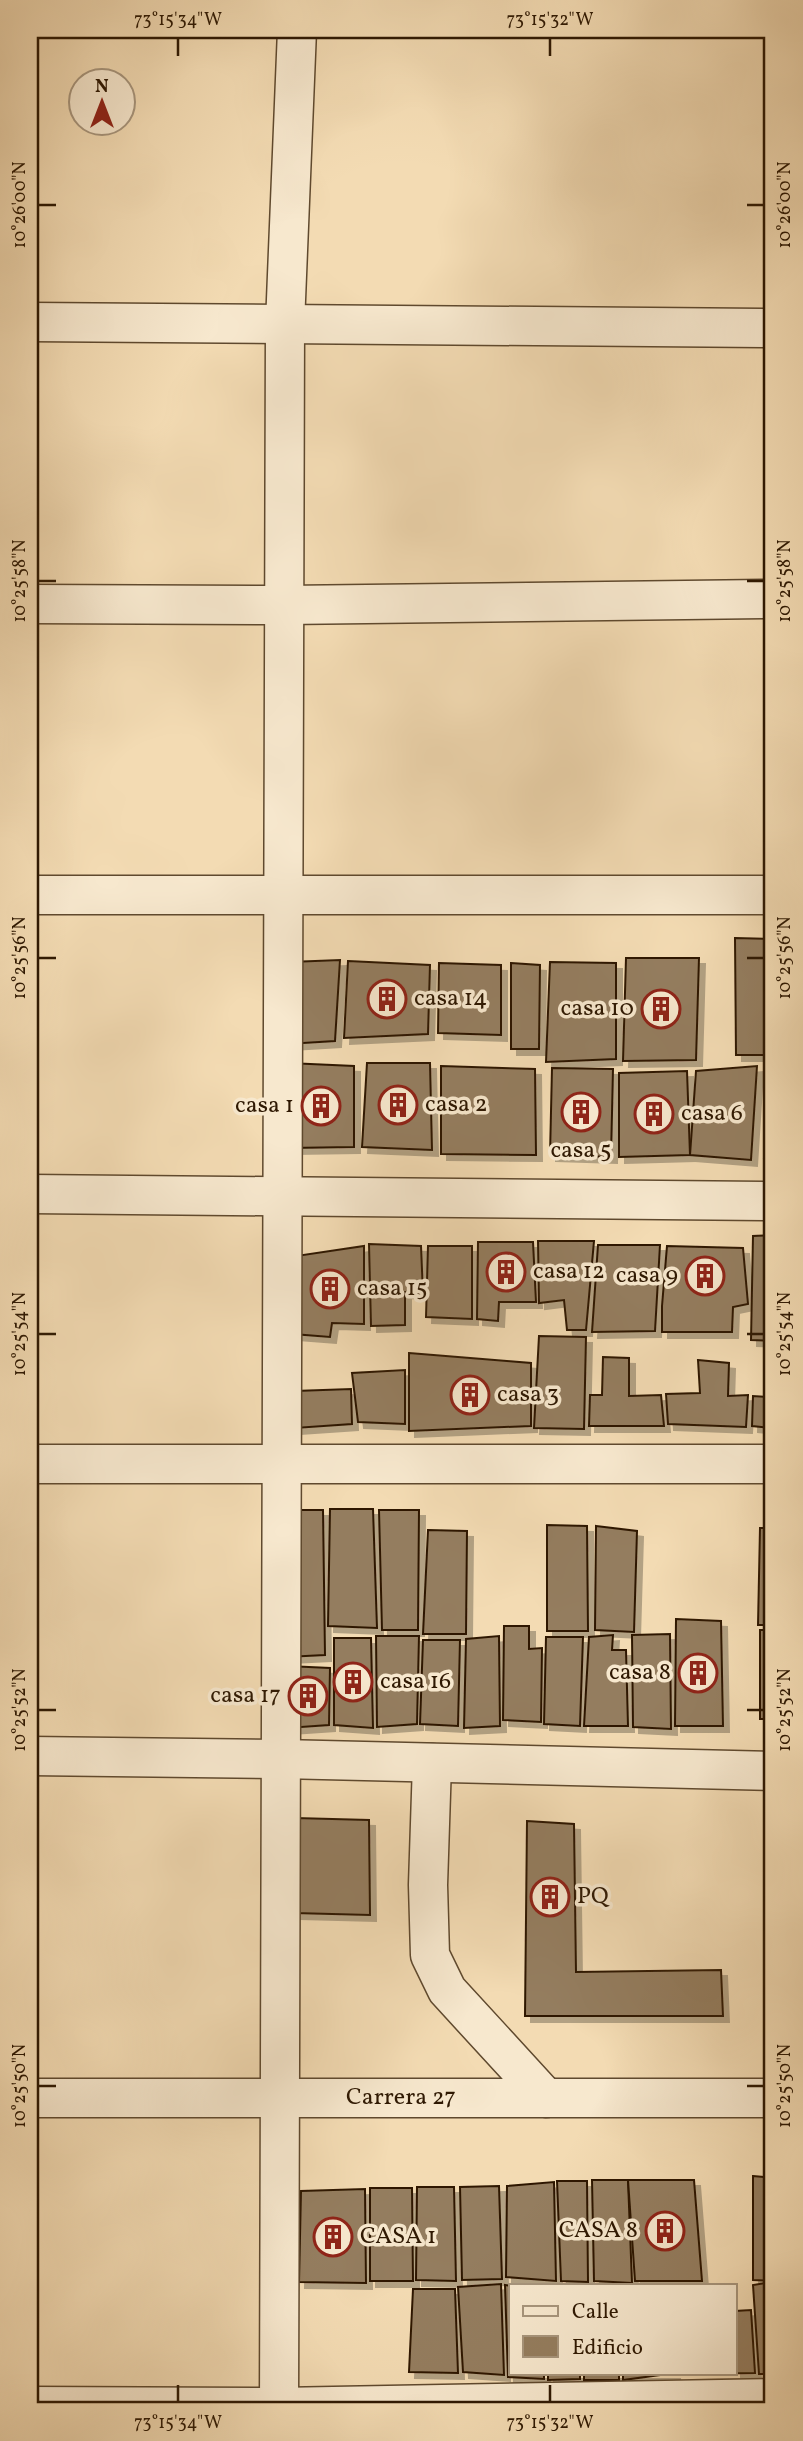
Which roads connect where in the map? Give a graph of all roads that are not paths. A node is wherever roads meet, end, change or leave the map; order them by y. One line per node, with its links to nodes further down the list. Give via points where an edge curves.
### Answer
1 (297, 30): 3 (street)
2 (30, 322): 3 (street)
3 (285, 324): 4 (street); 7 (street)
4 (773, 328)
5 (773, 599): 7 (street)
6 (30, 604): 7 (street)
7 (285, 605): 9 (street)
8 (30, 895): 9 (street)
9 (283, 895): 10 (street); 12 (street)
10 (773, 895)
11 (30, 1194): 12 (street)
12 (284, 1196): 13 (street); 15 (street)
13 (773, 1201)
14 (30, 1464): 15 (street)
15 (281, 1464): 16 (street); 18 (street)
16 (773, 1464)
17 (30, 1756): 18 (street)
18 (281, 1759): 19 (street); 22 (street)
19 (432, 1763): 20 (street); 23 (street, via 430,1955 447,1990)
20 (773, 1771)
21 (30, 2098): 22 (street, Carrera 27)
22 (279, 2098): 23 (street, Carrera 27); 27 (street)
23 (545, 2098): 24 (street, Carrera 27)
24 (773, 2098)
25 (773, 2398): 27 (street)
26 (30, 2406): 27 (street)
27 (279, 2409)

